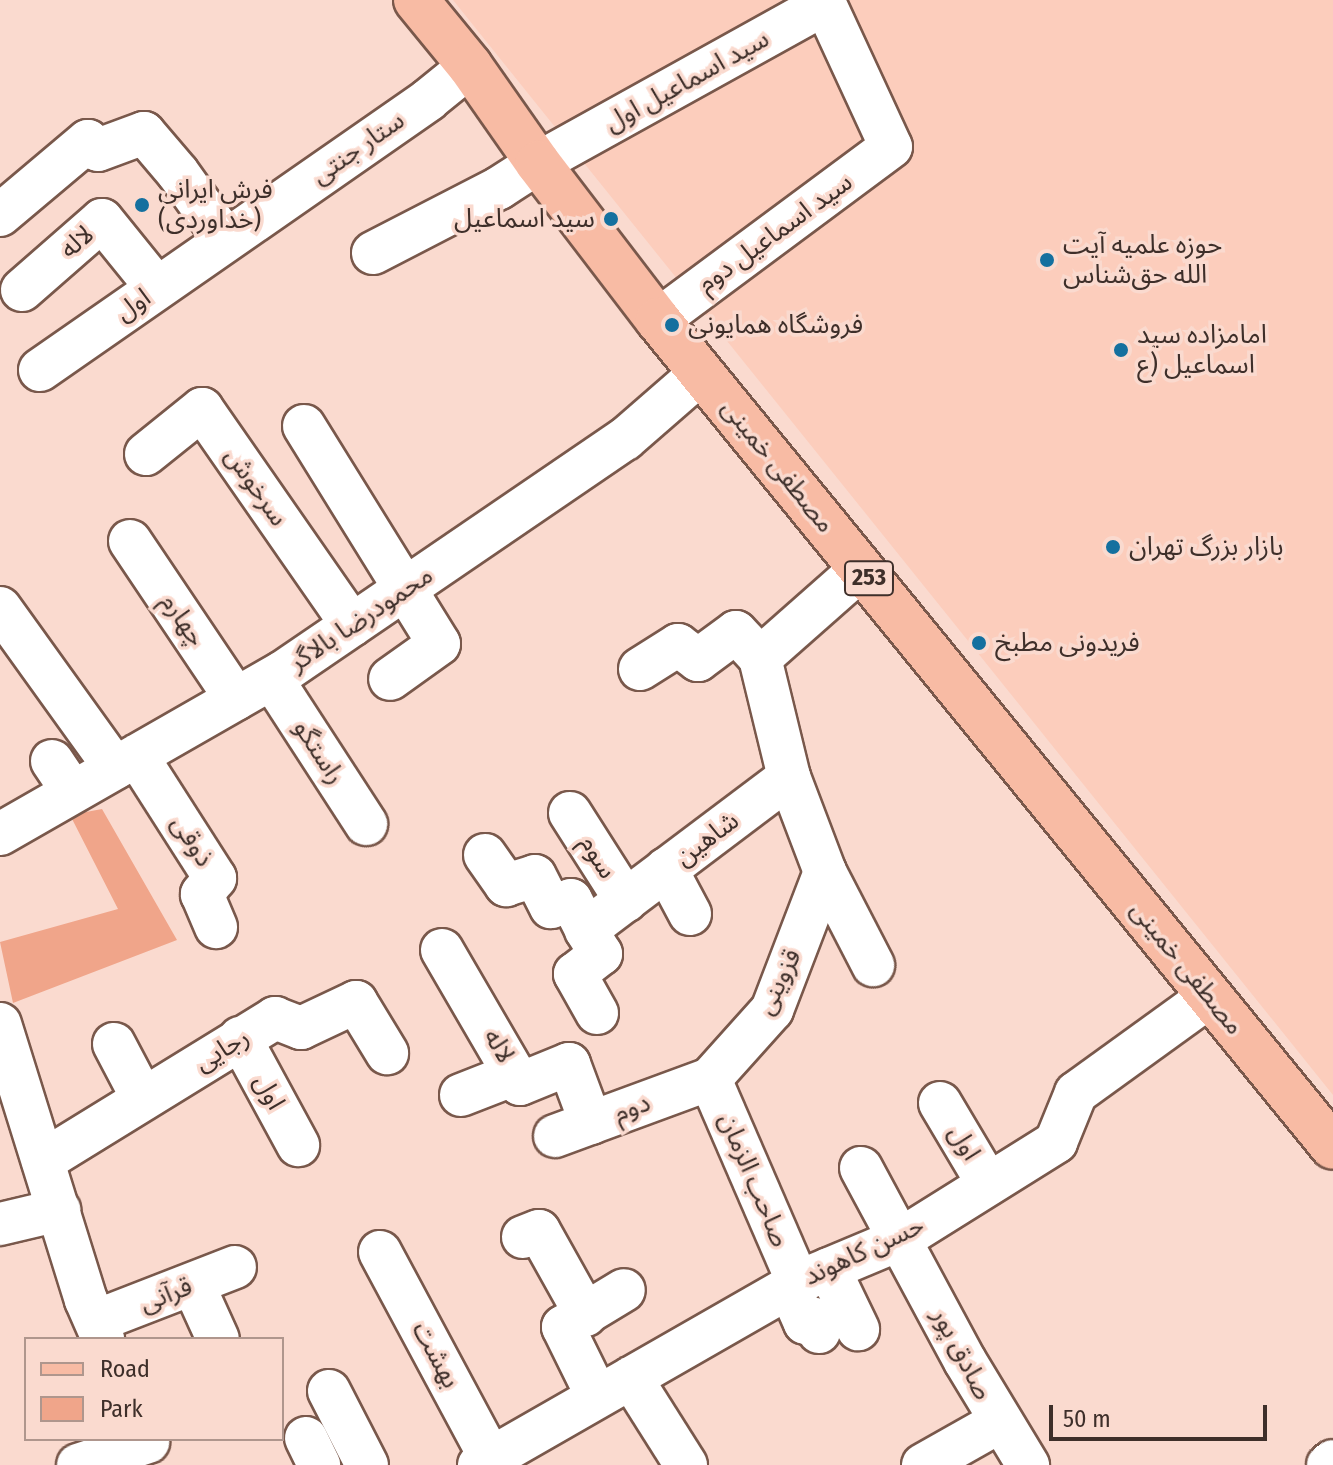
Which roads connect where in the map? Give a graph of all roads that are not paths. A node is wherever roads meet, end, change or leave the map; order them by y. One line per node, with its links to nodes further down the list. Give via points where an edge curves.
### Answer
1 (416, 0): 2 (main road, مصطفی خمینی / 253)
2 (470, 66): 4 (main road, مصطفی خمینی / 253); 6 (street, ستار جنتی)
3 (891, 147): 4 (street, سید اسماعیل اول, via 825,4); 10 (street, سید اسماعیل دوم)
4 (538, 163): 7 (street); 10 (main road, مصطفی خمینی / 253)
5 (0, 215): 6 (street, via 88,141 98,150 144,133)
6 (226, 240): 8 (street, اول)
7 (373, 253)
8 (157, 288): 9 (street, لاله, via 102,220); 11 (street, اول)
9 (22, 290)
10 (658, 320): 12 (main road, مصطفی خمینی / 253)
11 (40, 370)
12 (701, 373): 16 (main road, مصطفی خمینی / 253); 17 (street, محمودرضا بالاگر, via 625,439)
13 (304, 426): 17 (street)
14 (146, 454): 19 (street, سرخوش, via 202,409)
15 (130, 541): 24 (street, چهارم)
16 (861, 569): 20 (street); 39 (main road, مصطفی خمینی / 253)
17 (404, 590): 19 (street, محمودرضا بالاگر); 23 (street, via 439,644)
18 (0, 608): 25 (street)
19 (352, 625): 22 (street, محمودرضا بالاگر)
20 (760, 658): 21 (street, via 736,632 698,660 678,645); 26 (street)
21 (640, 669)
22 (272, 679): 24 (street, محمودرضا بالاگر); 28 (street, راستگو)
23 (390, 679)
24 (236, 699): 25 (street, محمودرضا بالاگر)
25 (126, 762): 29 (street, محمودرضا بالاگر, via 62,777); 35 (street, ذوقی, via 215,878 202,894)
26 (786, 767): 31 (street, شاهین); 32 (street)
27 (570, 813): 33 (street, سوم)
28 (366, 824)
29 (0, 834)
30 (485, 855): 36 (street, via 506,885 535,876 551,907 571,900)
31 (666, 869): 33 (street, شاهین); 34 (street)
32 (825, 872): 38 (street); 46 (street, قزوینی, via 772,1010)
33 (626, 901): 36 (street)
34 (690, 914)
35 (216, 927)
36 (586, 930): 40 (street, via 601,954 575,974)
37 (442, 950): 45 (street, لاله)
38 (873, 965)
39 (1210, 996): 52 (main road, مصطفی خمینی / 253); 55 (street, حسن کاهوند, via 1076,1093 1056,1142)
40 (597, 1013)
41 (0, 1024): 53 (street)
42 (240, 1038): 44 (street, رجایی, via 275,1018 301,1028 356,1002); 48 (street, رجایی); 51 (street, اول)
43 (114, 1044): 48 (street)
44 (387, 1053)
45 (515, 1074): 47 (street); 50 (street, لاله, via 520,1084 569,1064)
46 (710, 1079): 50 (street, دوم); 62 (street, صاحب الزمان)
47 (461, 1095)
48 (143, 1099): 53 (street, رجایی)
49 (940, 1103): 55 (street, اول)
50 (573, 1130)
51 (298, 1145)
52 (1333, 1147)
53 (43, 1161): 56 (street)
54 (861, 1168): 59 (street)
55 (988, 1184): 59 (street, حسن کاهوند)
56 (59, 1210): 57 (street); 66 (street)
57 (0, 1224)
58 (523, 1237): 65 (street, via 539,1231)
59 (901, 1239): 62 (street, حسن کاهوند); 71 (street, صادق پور)
60 (380, 1252): 73 (street, بهشت)
61 (235, 1267): 63 (street, قرآنی)
62 (805, 1279): 67 (street); 69 (street, حسن کاهوند, via 732,1300)
63 (193, 1284): 66 (street, قرآنی); 68 (street)
64 (624, 1290): 65 (street)
65 (574, 1321): 69 (street)
66 (100, 1330)
67 (838, 1331)
68 (217, 1337)
69 (614, 1387): 73 (street, حسن کاهوند); 74 (street)
70 (329, 1391): 77 (street)
71 (999, 1422): 78 (street); 79 (street, صادق پور)
72 (151, 1449): 76 (street)
73 (509, 1457)
74 (701, 1461)
75 (1333, 1461): 80 (street)
76 (78, 1465)
77 (367, 1465)
78 (923, 1465)
79 (1028, 1465)
80 (1328, 1465)

